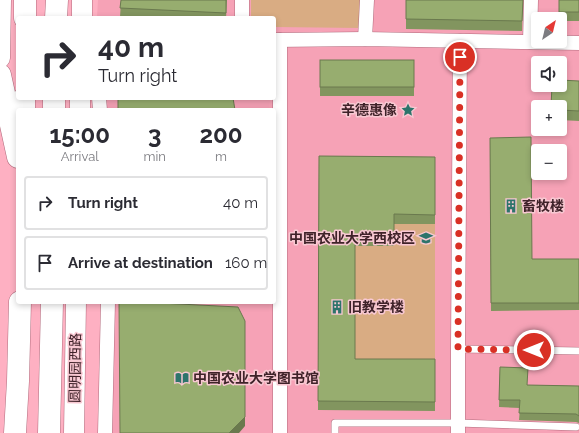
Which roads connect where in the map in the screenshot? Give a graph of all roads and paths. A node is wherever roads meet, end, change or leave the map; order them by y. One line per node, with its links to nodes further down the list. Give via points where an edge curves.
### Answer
1 (1, 0): 17 (street)
2 (25, 0): 8 (main road)
3 (57, 0): 9 (main road)
4 (82, 0): 10 (street)
5 (242, 0): 11 (street)
6 (366, 0): 12 (street)
7 (531, 0): 15 (street)
8 (25, 16)
9 (56, 16)
10 (82, 16)
11 (242, 16)
12 (365, 39): 13 (street); 14 (street)
13 (277, 40): 20 (street)
14 (460, 41): 15 (street); 25 (street)
15 (530, 42): 16 (street)
16 (579, 43)
17 (0, 58)
18 (0, 75): 19 (main road)
19 (16, 148)
20 (277, 298): 35 (street)
21 (20, 304): 27 (main road)
22 (52, 304): 32 (main road)
23 (76, 304): 33 (street, 圆明园西路)
24 (108, 304): 34 (street)
25 (458, 349): 26 (lane); 29 (street)
26 (579, 351)
27 (18, 381): 30 (main road); 31 (main road)
28 (576, 427): 29 (lane)
29 (458, 428): 36 (lane, via 335,423)
30 (15, 433)
31 (26, 433)
32 (49, 433)
33 (74, 433)
34 (106, 433)
35 (280, 433)
36 (335, 433)

